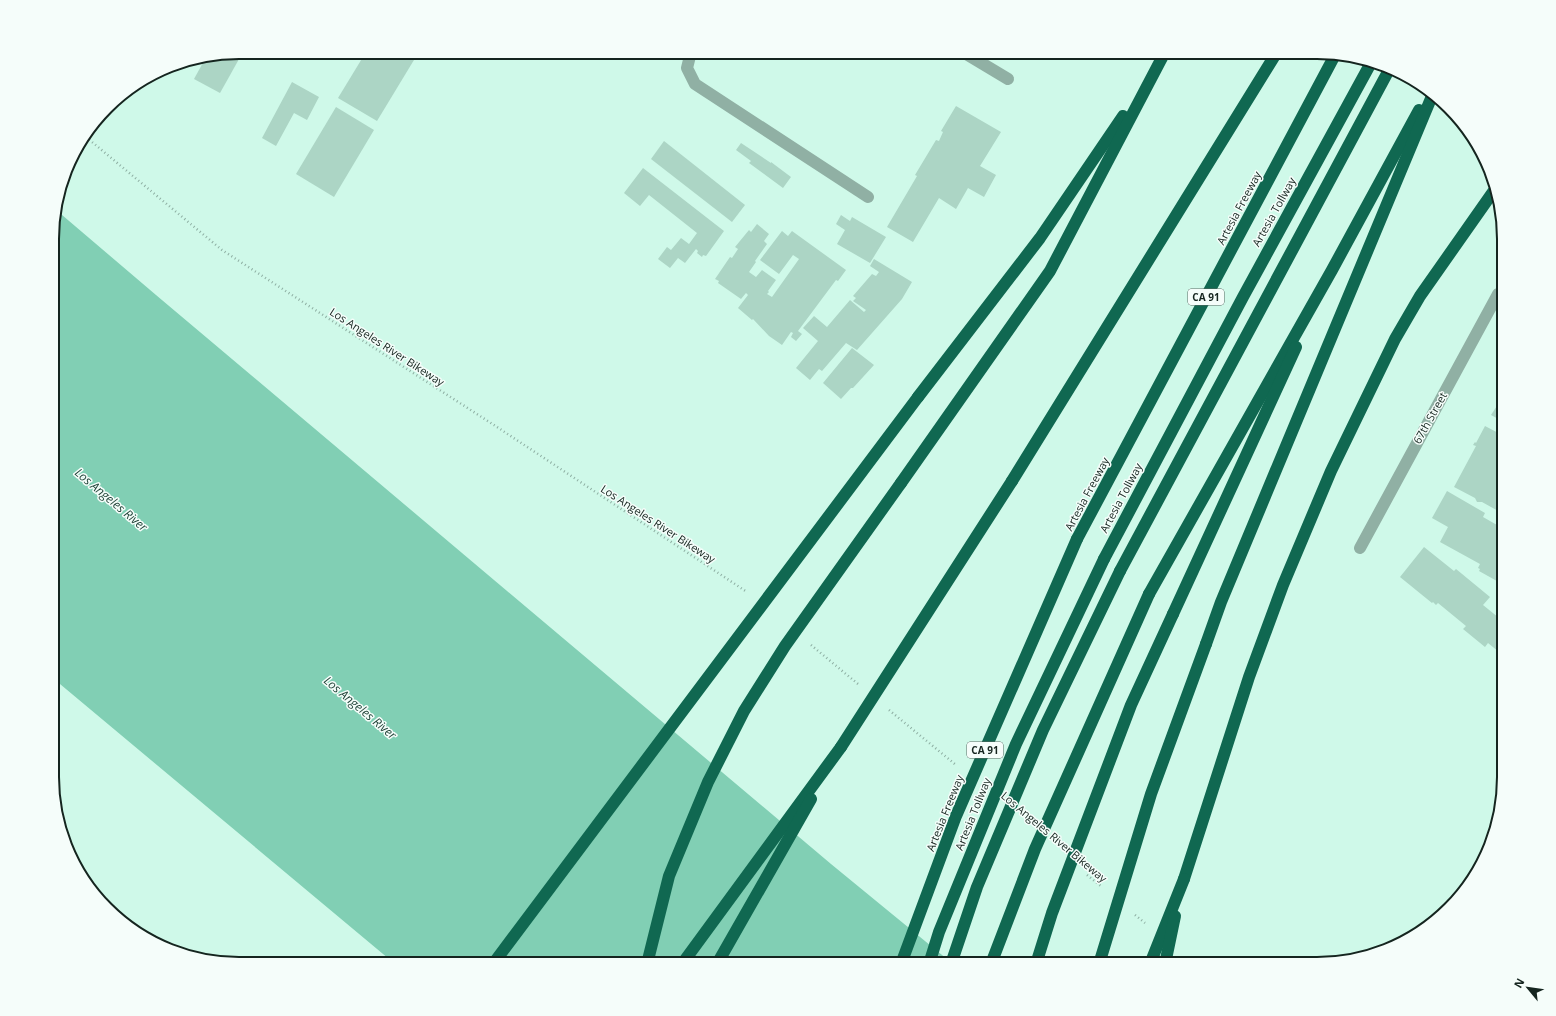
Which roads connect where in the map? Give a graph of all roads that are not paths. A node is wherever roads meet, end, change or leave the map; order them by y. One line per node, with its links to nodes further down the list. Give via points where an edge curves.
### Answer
1 (689, 59): 13 (street, via 687,68 695,84)
2 (975, 59): 9 (street)
3 (1161, 59): 7 (highway)
4 (1273, 59): 17 (highway, bridge, via 1012,481)
5 (1333, 60): 23 (highway, Artesia Freeway / CA 91, bridge, via 1077,539 956,816)
6 (1369, 67): 24 (highway, Artesia Tollway, bridge, via 1104,559 1016,744)
7 (1153, 73): 19 (highway, bridge, via 1040,238); 20 (highway, bridge, via 1050,271 785,646 744,711 708,782 669,876)
8 (1387, 73): 25 (highway, bridge, via 1120,571 1043,730 977,887)
9 (1008, 79)
10 (1427, 96): 14 (highway)
11 (1431, 99): 28 (highway, bridge, via 1221,602 1151,794)
12 (1492, 194): 18 (highway, via 1420,296 1394,339 1331,471 1283,585 1249,677)
13 (868, 197)
14 (1332, 270): 26 (highway, bridge, via 1148,594 1036,849); 27 (highway, bridge, via 1131,705 1052,913)
15 (1497, 296): 16 (street, 67th Street)
16 (1360, 548)
17 (841, 747): 21 (highway); 22 (highway)
18 (1184, 879): 29 (highway, bridge); 30 (highway, bridge)
19 (498, 957)
20 (649, 957)
21 (687, 957)
22 (720, 957)
23 (905, 957)
24 (931, 957)
25 (953, 957)
26 (995, 957)
27 (1038, 957)
28 (1101, 957)
29 (1153, 957)
30 (1167, 957)

